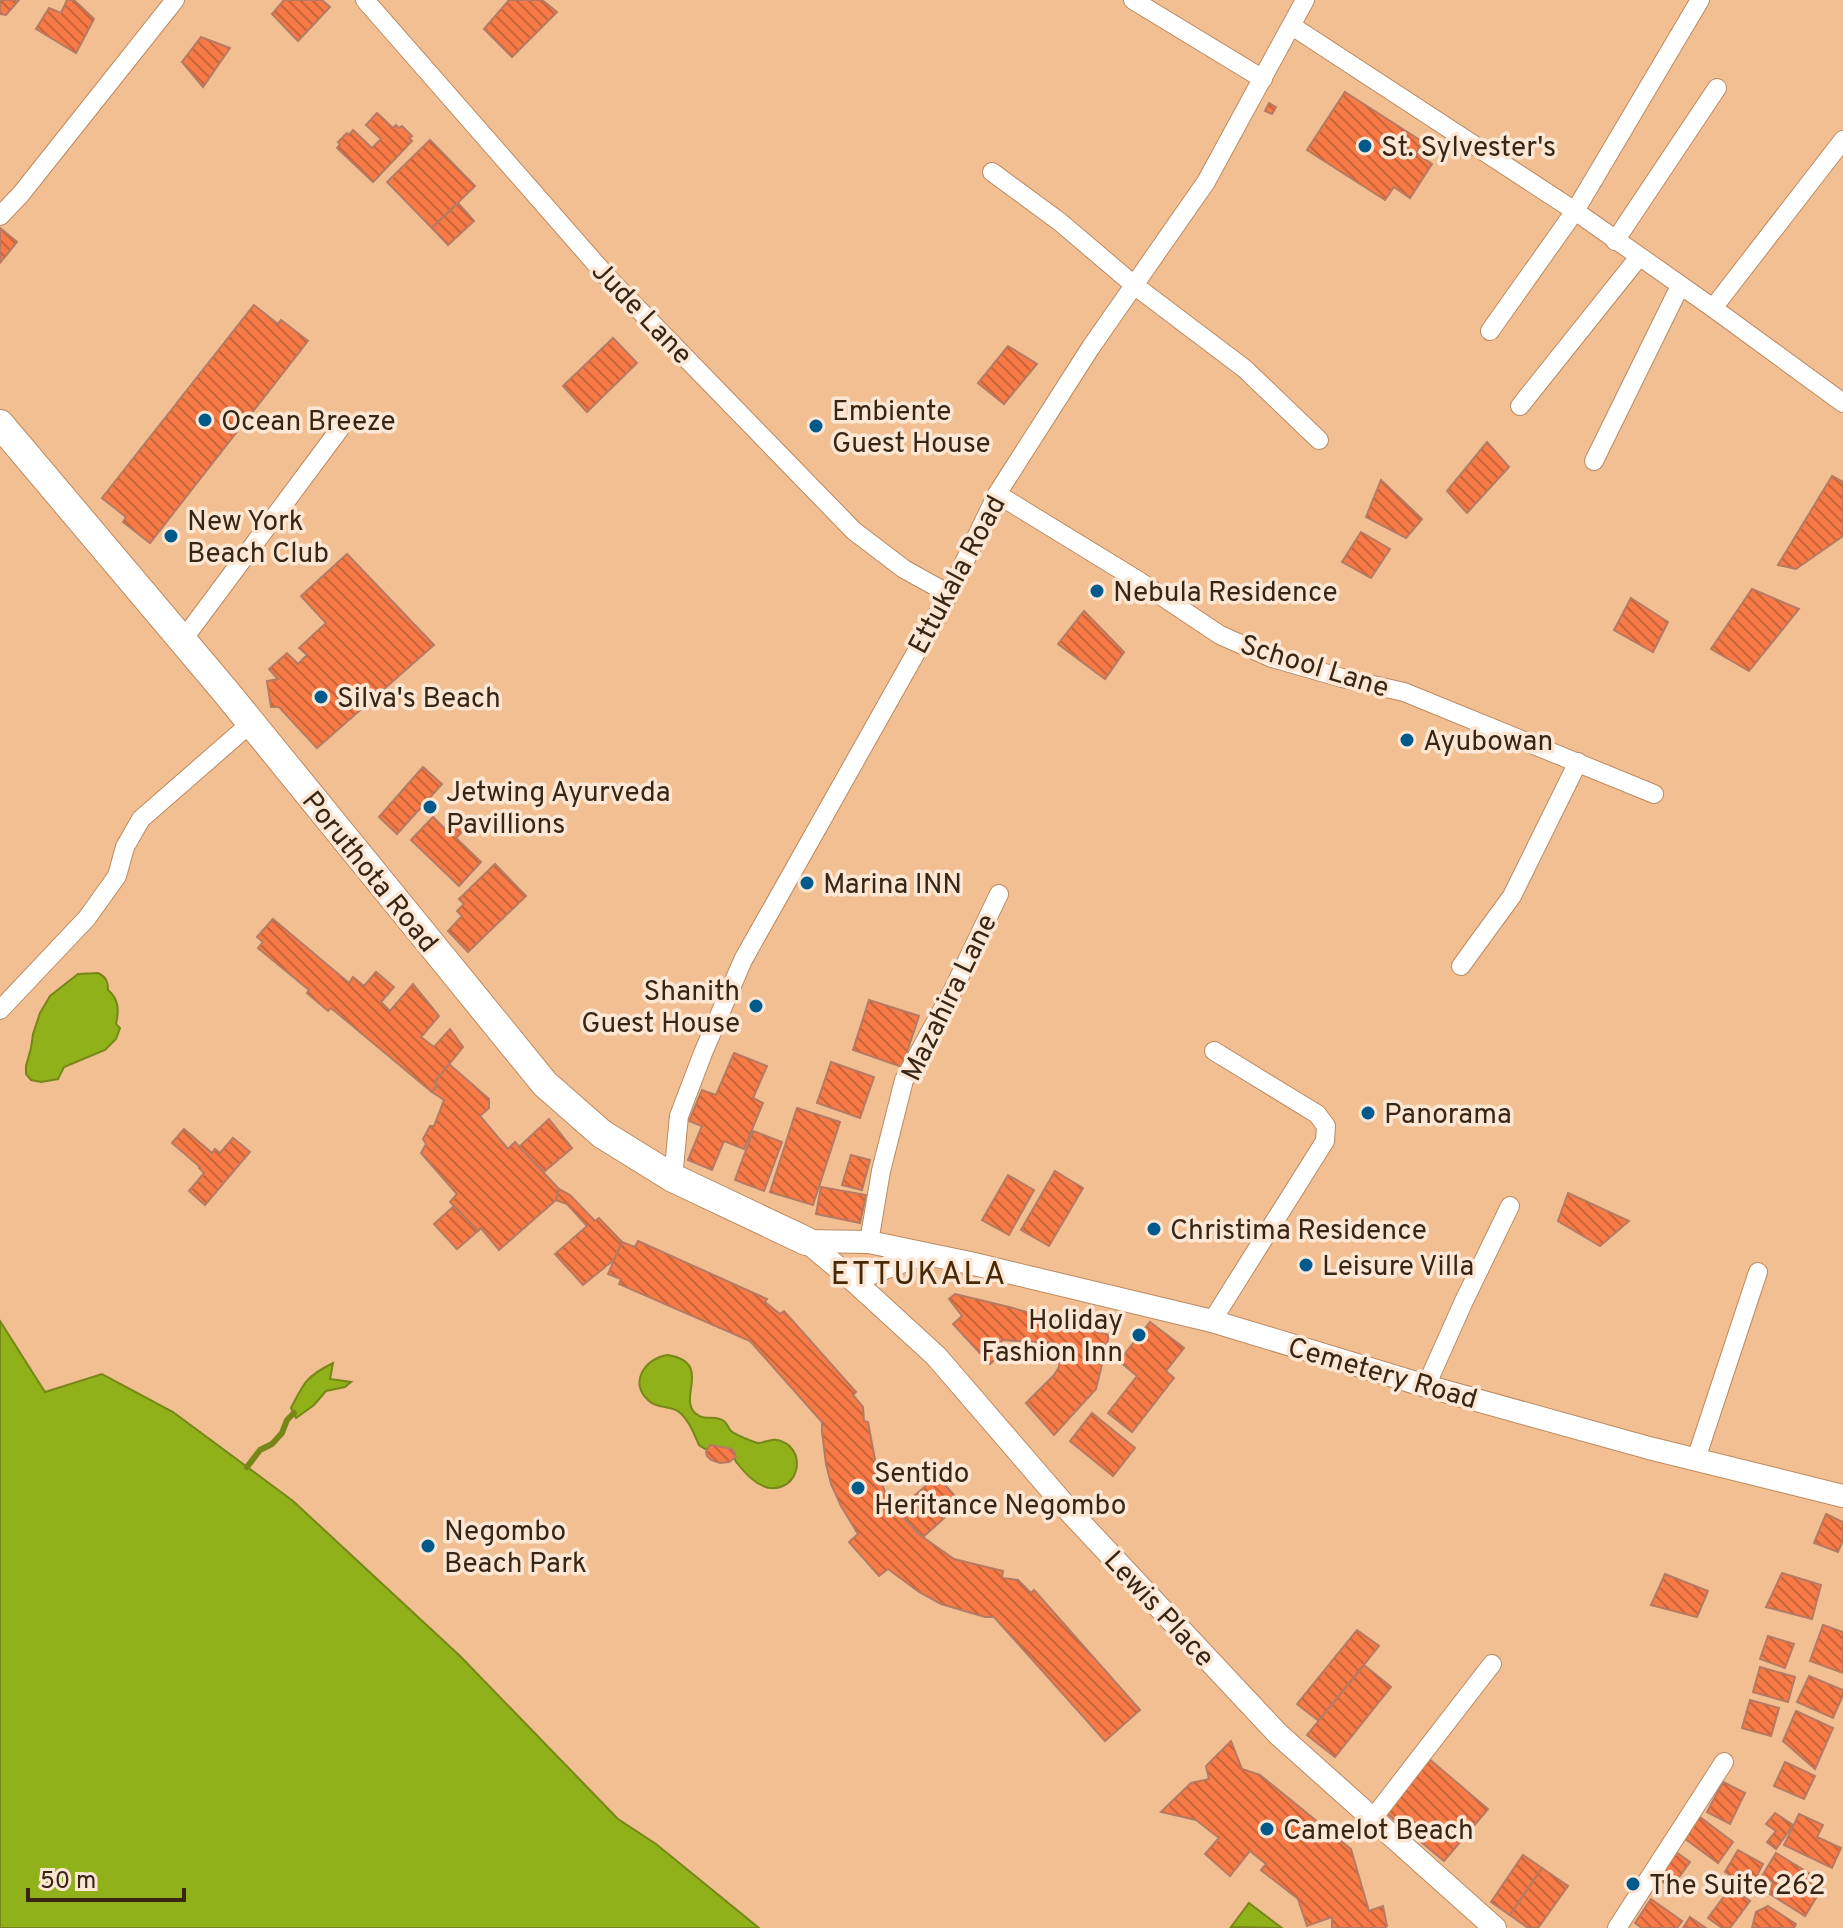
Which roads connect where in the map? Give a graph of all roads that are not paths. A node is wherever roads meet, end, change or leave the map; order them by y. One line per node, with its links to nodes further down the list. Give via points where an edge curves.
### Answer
1 (175, 0): 12 (street)
2 (365, 0): 26 (street, Jude Lane, via 610,280 854,531 904,569)
3 (1133, 0): 7 (street)
4 (1305, 0): 6 (street, Ettukala Road)
5 (1700, 0): 11 (street)
6 (1292, 26): 7 (street, Ettukala Road); 11 (street)
7 (1263, 79): 15 (street, Ettukala Road, via 1206,182)
8 (1717, 88): 13 (street)
9 (1843, 140): 17 (street)
10 (992, 172): 15 (street)
11 (1575, 211): 13 (street); 18 (street)
12 (0, 216)
13 (1615, 241): 14 (street)
14 (1639, 257): 16 (street); 20 (street)
15 (1134, 285): 23 (street, via 1245,369); 25 (street, Ettukala Road)
16 (1680, 286): 17 (street); 24 (street)
17 (1713, 308): 19 (street)
18 (1490, 331)
19 (1843, 403)
20 (1520, 406)
21 (0, 424): 27 (main road, Poruthota Road)
22 (339, 430): 27 (street)
23 (1319, 440)
24 (1594, 461)
25 (997, 494): 26 (street, Ettukala Road); 29 (street, School Lane, via 1220,635 1272,658 1404,692)
26 (949, 594): 35 (street, Ettukala Road, via 743,960 679,1116)
27 (182, 641): 28 (main road, Poruthota Road)
28 (251, 723): 33 (street, via 141,819 117,876 87,918); 35 (main road, Poruthota Road, via 545,1084 602,1134)
29 (1578, 762): 30 (street, School Lane); 32 (street, via 1512,896)
30 (1654, 794)
31 (999, 894): 38 (street, Mazahira Lane, via 904,1080)
32 (1461, 966)
33 (0, 1010)
34 (1214, 1051): 42 (street, via 1317,1114 1326,1126 1325,1141)
35 (673, 1178): 37 (main road, Poruthota Road)
36 (1510, 1206): 43 (street)
37 (806, 1241): 38 (street, Cemetery Road); 41 (street, Lewis Place)
38 (869, 1242): 39 (street, Cemetery Road)
39 (923, 1254): 41 (street); 42 (street, Cemetery Road)
40 (1758, 1272): 44 (street)
41 (853, 1280): 48 (street, Lewis Place, via 936,1356 1073,1515 1278,1734)
42 (1212, 1321): 43 (street, Cemetery Road)
43 (1426, 1386): 44 (street, Cemetery Road)
44 (1696, 1459): 45 (street, Cemetery Road)
45 (1843, 1496)
46 (1492, 1664): 48 (street)
47 (1724, 1762): 50 (street)
48 (1373, 1818): 49 (street, Lewis Place)
49 (1495, 1928)
50 (1617, 1928)

